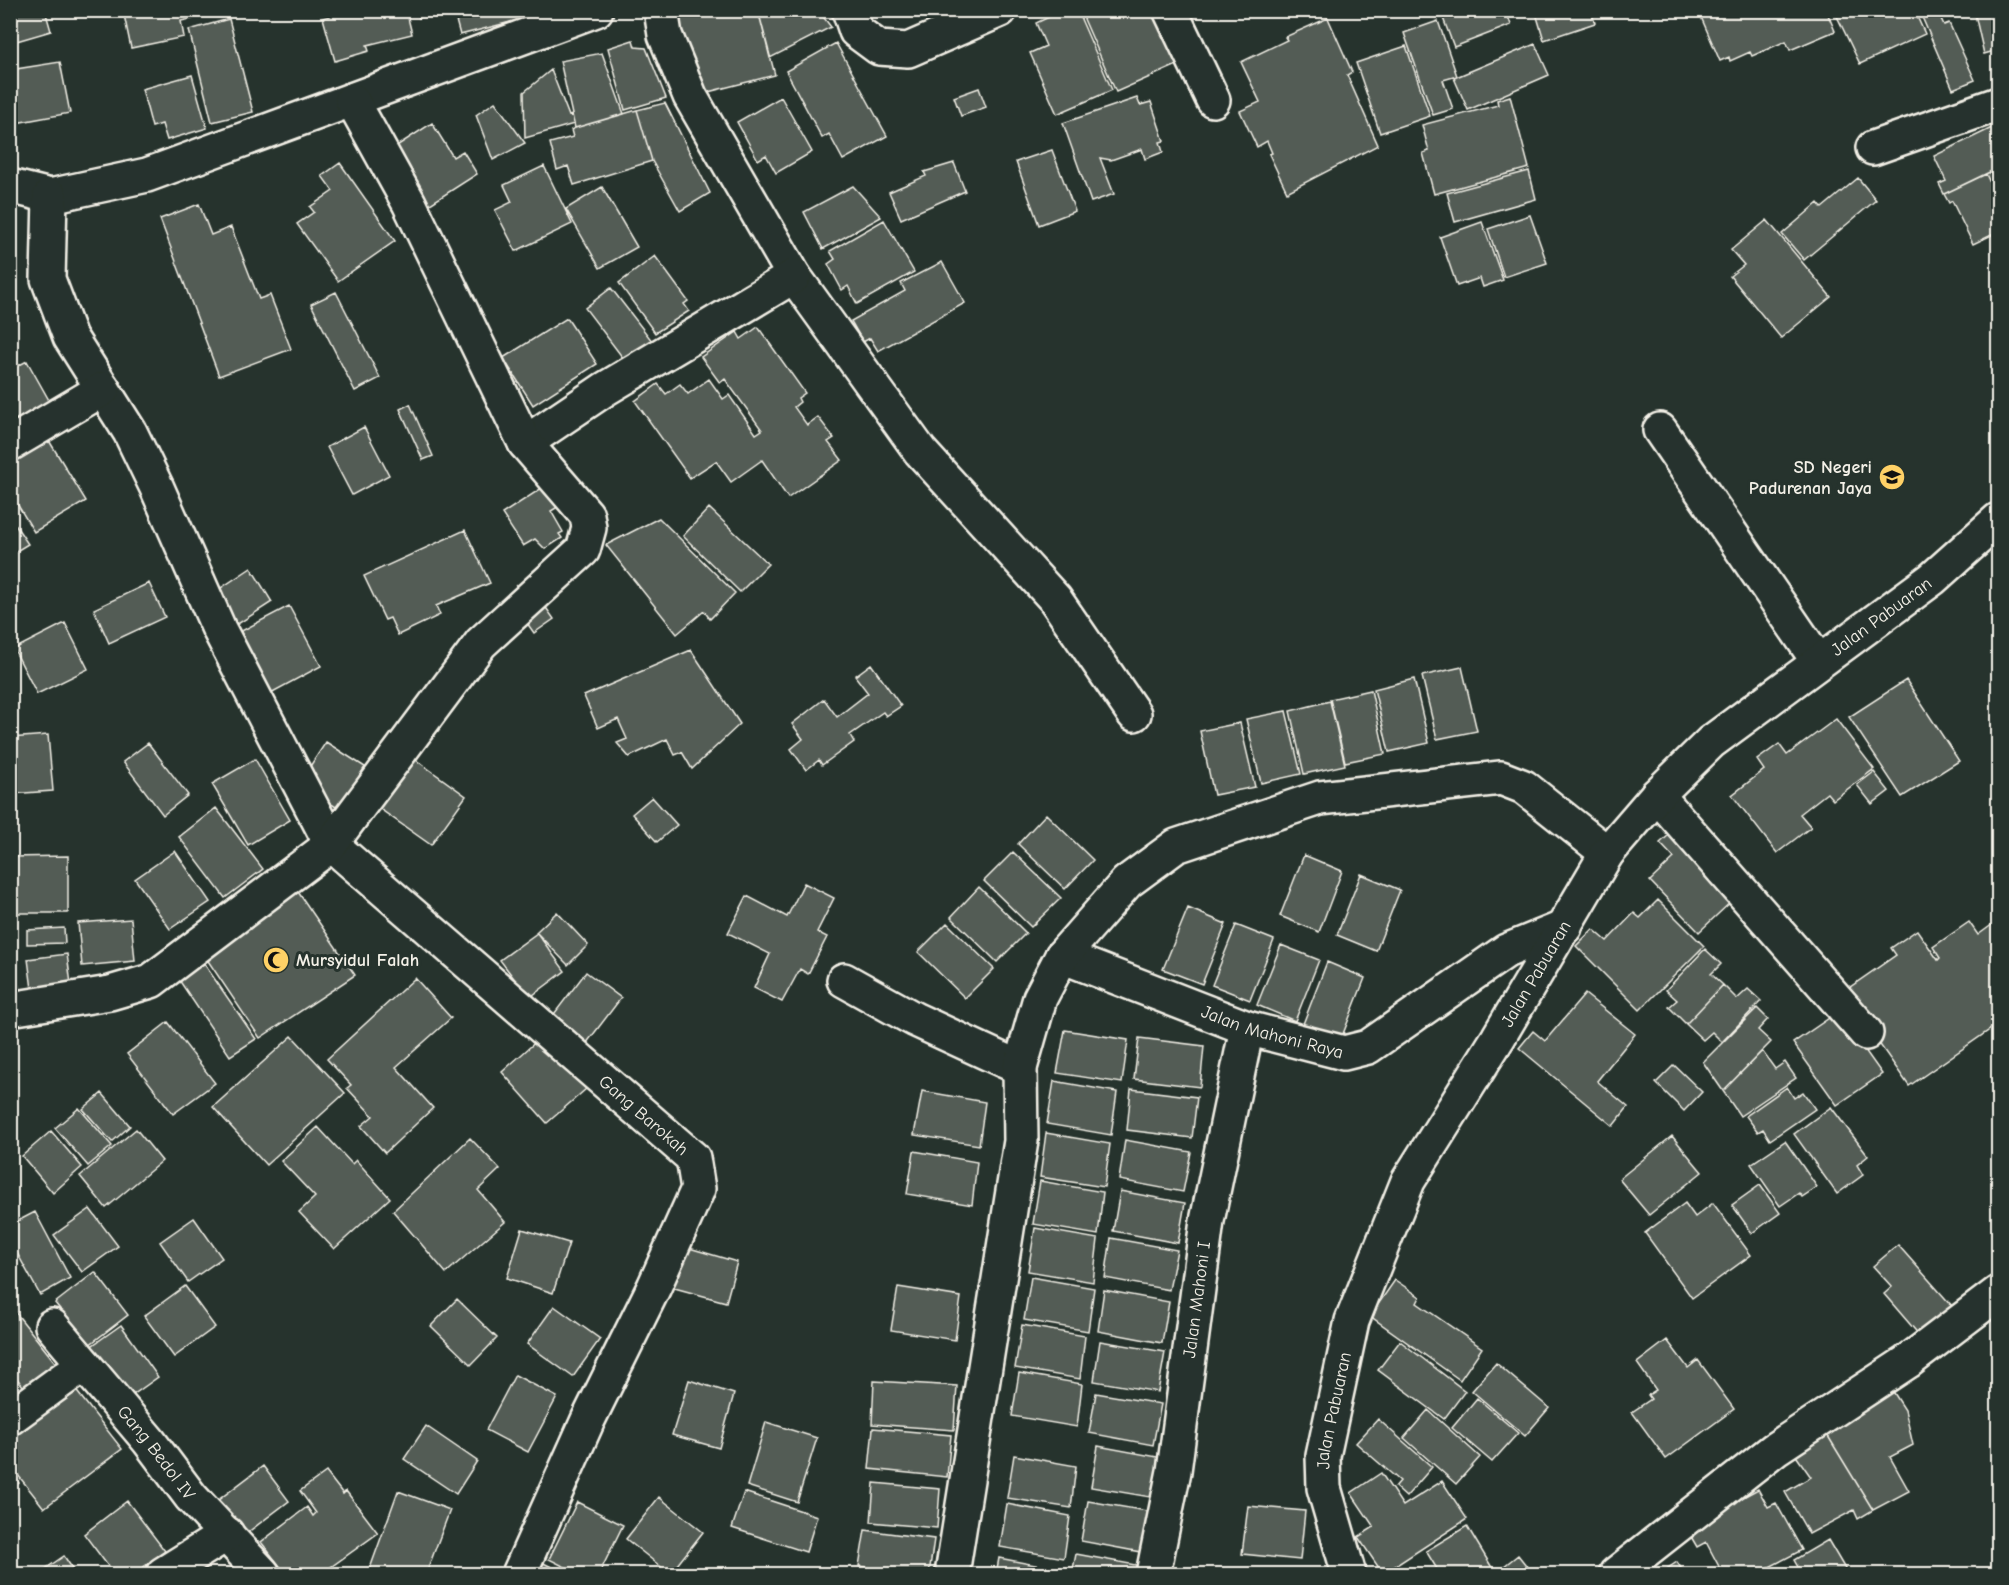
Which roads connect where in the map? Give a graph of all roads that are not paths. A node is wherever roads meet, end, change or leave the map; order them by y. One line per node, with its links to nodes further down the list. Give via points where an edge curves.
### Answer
1 (596, 10): 6 (street)
2 (661, 10): 12 (street, via 665,35 690,96)
3 (849, 10): 4 (street, via 856,31 879,48 908,50)
4 (1000, 10)
5 (1170, 10): 7 (street)
6 (352, 100): 11 (street, via 147,175); 15 (street, via 409,203)
7 (1213, 100)
8 (1998, 104): 9 (street)
9 (1873, 148)
10 (10, 186): 11 (street)
11 (50, 196): 13 (street, via 48,279 70,337)
12 (794, 276): 15 (street, via 605,389); 19 (street, via 920,452 1055,599)
13 (102, 389): 16 (street); 21 (street, via 130,432 219,628)
14 (1660, 430): 18 (street)
15 (525, 442): 21 (street, via 587,515 589,528 583,550 480,643)
16 (10, 444)
17 (1998, 520): 18 (street, Jalan Pabuaran, via 1932,579)
18 (1818, 661): 20 (street, Jalan Pabuaran, via 1711,742)
19 (1134, 714)
20 (1657, 795): 22 (street, Jalan Pabuaran); 28 (street)
21 (331, 844): 26 (street, via 151,981 110,993); 37 (street, Gang Barokah, via 693,1158 698,1189)
22 (1607, 853): 23 (street, Jalan Pabuaran); 24 (street, via 1524,787 1501,778 1320,798 1176,846 1127,882)
23 (1565, 927): 27 (street, Jalan Mahoni Raya, via 1506,951 1357,1051 1344,1053); 40 (street, Jalan Pabuaran, via 1408,1181 1352,1321 1323,1455 1324,1488)
24 (1062, 956): 27 (street, Jalan Mahoni Raya); 29 (street, via 1040,998)
25 (844, 980): 29 (street, via 914,1019)
26 (10, 1009)
27 (1247, 1028): 39 (street, Jalan Mahoni I, via 1207,1221 1174,1472)
28 (1866, 1033)
29 (1020, 1068): 38 (street, via 1021,1141)
30 (1998, 1293): 41 (street, via 1907,1362 1775,1449)
31 (52, 1326): 32 (street, Gang Bedol IV)
32 (84, 1364): 33 (street); 34 (street, Gang Bedol IV, via 191,1497)
33 (10, 1418)
34 (227, 1534): 35 (street); 36 (street, Gang Bedol IV)
35 (163, 1575)
36 (263, 1575)
37 (519, 1575)
38 (952, 1575)
39 (1153, 1575)
40 (1349, 1575)
41 (1616, 1575)

